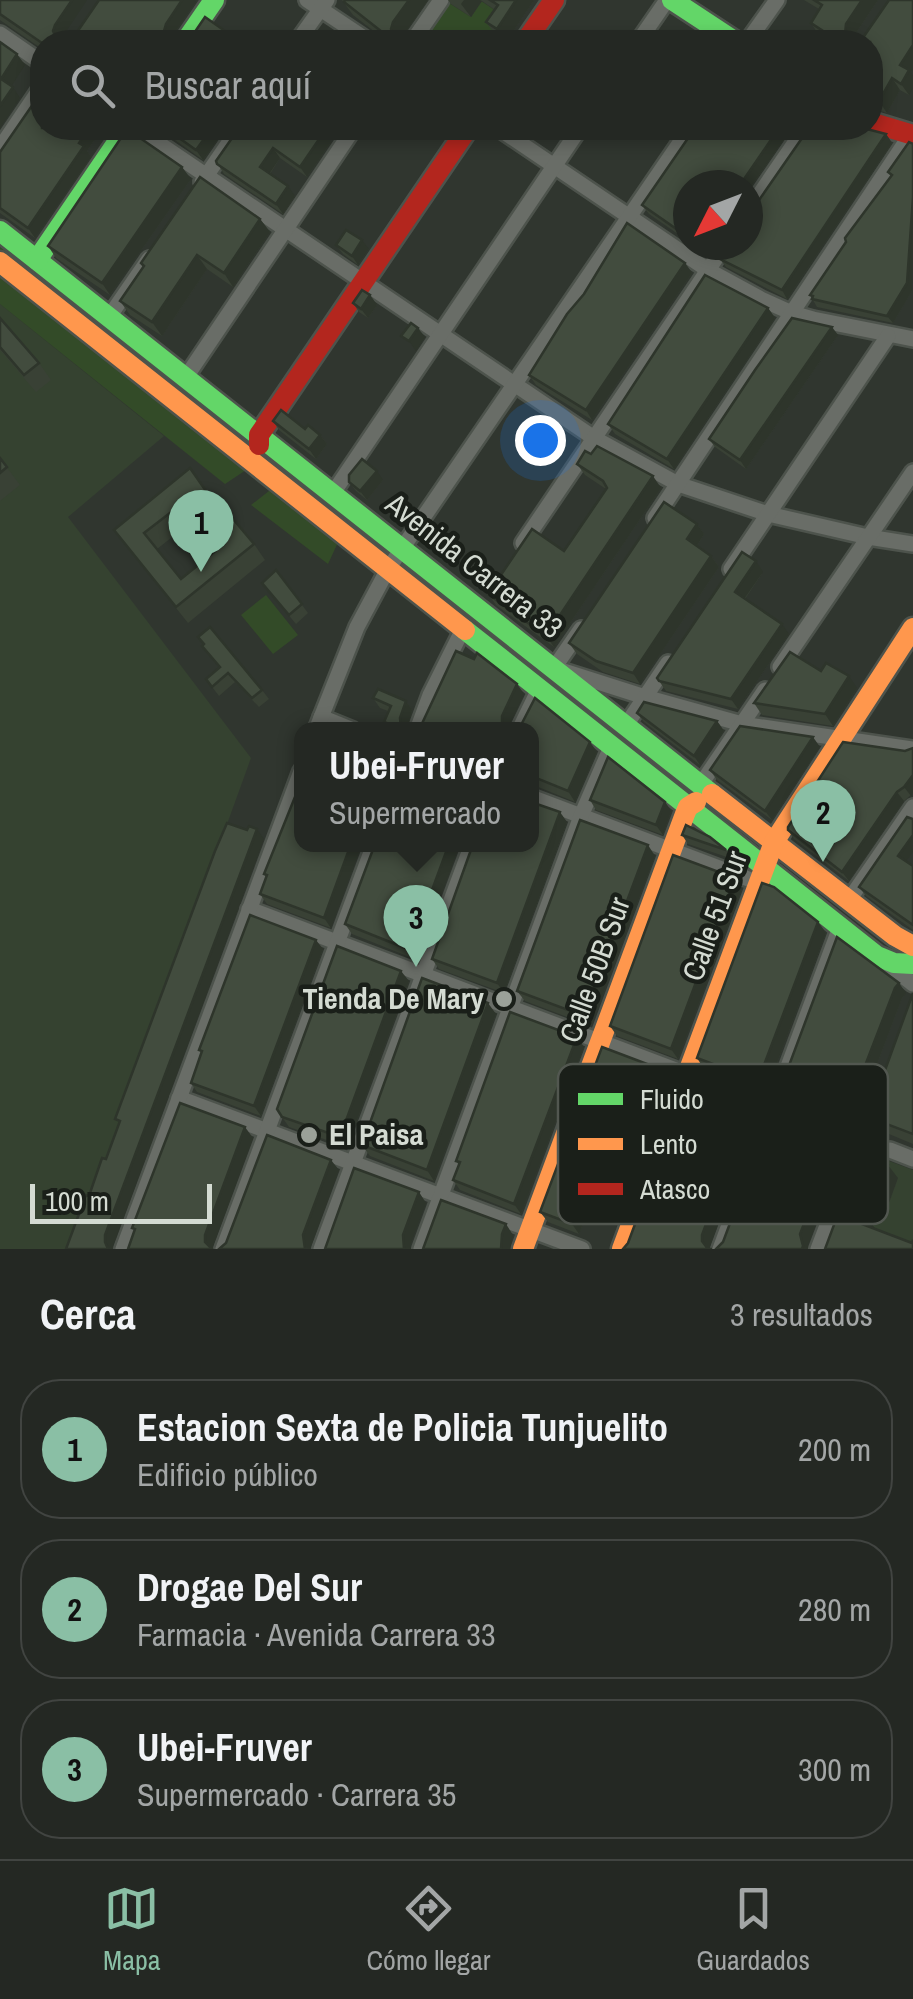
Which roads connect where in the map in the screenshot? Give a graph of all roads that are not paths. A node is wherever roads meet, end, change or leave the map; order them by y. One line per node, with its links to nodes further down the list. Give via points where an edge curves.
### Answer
1 (214, 0): 7 (main road)
2 (441, 0): 10 (street)
3 (554, 0): 11 (main road)
4 (670, 0): 12 (street); 13 (main road)
5 (777, 0): 14 (street)
6 (318, 3): 8 (street); 9 (street)
7 (193, 30)
8 (304, 30)
9 (354, 30)
10 (420, 30)
11 (533, 30)
12 (647, 30)
13 (717, 30)
14 (756, 30)
15 (0, 34): 16 (street)
16 (30, 55)
17 (30, 104): 29 (street)
18 (883, 126): 19 (main road)
19 (912, 134): 43 (street)
20 (120, 140): 38 (main road)
21 (154, 140): 31 (street)
22 (231, 140): 31 (street)
23 (346, 140): 35 (street)
24 (460, 140): 42 (main road)
25 (516, 140): 30 (street)
26 (572, 140): 30 (street)
27 (682, 140): 34 (street)
28 (797, 140): 32 (street)
29 (0, 148)
30 (555, 165): 34 (street); 45 (street)
31 (206, 175): 33 (street); 35 (street)
32 (763, 189)
33 (196, 190)
34 (630, 216): 41 (street); 49 (street)
35 (285, 229): 42 (street); 48 (street)
36 (0, 231): 38 (main road, Avenida Carrera 33)
37 (155, 250): 44 (street)
38 (37, 260): 44 (main road, Avenida Carrera 33)
39 (715, 260): 41 (street)
40 (0, 262): 52 (main road, Avenida Carrera 33)
41 (708, 270): 43 (street); 51 (street)
42 (362, 281): 45 (street); 50 (main road)
43 (792, 313): 46 (street); 54 (street)
44 (109, 317): 48 (main road, Avenida Carrera 33)
45 (440, 334): 49 (street); 55 (street)
46 (888, 336): 47 (street); 56 (street)
47 (913, 339)
48 (186, 378): 50 (main road, Avenida Carrera 33)
49 (516, 385): 51 (street); 60 (street)
50 (259, 435): 52 (main road); 55 (main road, Avenida Carrera 33)
51 (594, 438): 54 (street); 61 (street)
52 (259, 467): 62 (main road, Avenida Carrera 33)
53 (913, 472): 58 (street)
54 (678, 484): 56 (street); 57 (street)
55 (333, 493): 60 (main road, Avenida Carrera 33)
56 (768, 514): 58 (street); 63 (street)
57 (646, 531)
58 (868, 537): 59 (street); 74 (street)
59 (913, 544)
60 (403, 548): 62 (street); 68 (main road, Avenida Carrera 33)
61 (516, 553)
62 (388, 569): 66 (main road, Avenida Carrera 33); 71 (street)
63 (727, 575)
64 (593, 610): 68 (street)
65 (913, 628): 76 (main road, Calle 51 Sur)
66 (463, 629): 69 (main road, Avenida Carrera 33); 72 (street)
67 (676, 652): 70 (street)
68 (554, 668): 70 (street); 75 (main road, Avenida Carrera 33)
69 (539, 689): 73 (street); 77 (main road, Avenida Carrera 33)
70 (644, 697): 74 (street); 75 (street)
71 (319, 722)
72 (420, 722)
73 (523, 722)
74 (742, 724): 76 (street); 79 (street)
75 (626, 725): 79 (main road, Avenida Carrera 33)
76 (842, 740): 78 (street); 86 (main road, Calle 51 Sur)
77 (612, 746): 83 (main road, Avenida Carrera 33); 85 (street)
78 (913, 750)
79 (701, 784): 82 (main road, Avenida Carrera 33)
80 (294, 789): 92 (street)
81 (539, 800): 85 (street)
82 (727, 805): 83 (main road, via 705,800); 86 (main road, Avenida Carrera 33)
83 (688, 807): 87 (main road, Calle 50B Sur); 90 (main road, Avenida Carrera 33)
84 (913, 807): 91 (street)
85 (581, 816): 87 (street); 100 (street)
86 (774, 842): 90 (main road, Calle 51 Sur); 91 (main road, Avenida Carrera 33)
87 (672, 850): 90 (street); 101 (main road, Calle 50B Sur)
88 (371, 852): 94 (street)
89 (469, 852): 98 (street)
90 (762, 875): 93 (main road, Avenida Carrera 33); 104 (main road, Calle 51 Sur)
91 (849, 900): 95 (main road, Avenida Carrera 33)
92 (249, 910): 94 (street); 106 (street)
93 (840, 927): 96 (main road, Avenida Carrera 33); 105 (street)
94 (337, 942): 98 (street); 107 (street)
95 (913, 946)
96 (878, 956): 97 (main road, Avenida Carrera 33); 99 (street)
97 (913, 964)
98 (423, 975): 100 (street); 111 (street)
99 (913, 984)
100 (510, 1008): 101 (street); 112 (street)
101 (600, 1042): 102 (main road, Calle 50B Sur); 103 (street)
102 (592, 1064)
103 (660, 1064)
104 (692, 1064)
105 (789, 1064)
106 (179, 1098): 107 (street); 117 (street)
107 (267, 1131): 111 (street); 118 (street)
108 (890, 1150): 110 (street)
109 (558, 1155): 116 (main road, Calle 50B Sur)
110 (913, 1159)
111 (353, 1163): 112 (street); 119 (street)
112 (440, 1196): 116 (street); 120 (street)
113 (631, 1224): 122 (main road, Calle 51 Sur)
114 (729, 1224): 123 (street)
115 (827, 1224): 124 (street)
116 (527, 1239): 121 (street)
117 (123, 1249)
118 (223, 1249)
119 (321, 1249)
120 (421, 1249)
121 (582, 1249)
122 (622, 1249)
123 (720, 1249)
124 (818, 1249)

